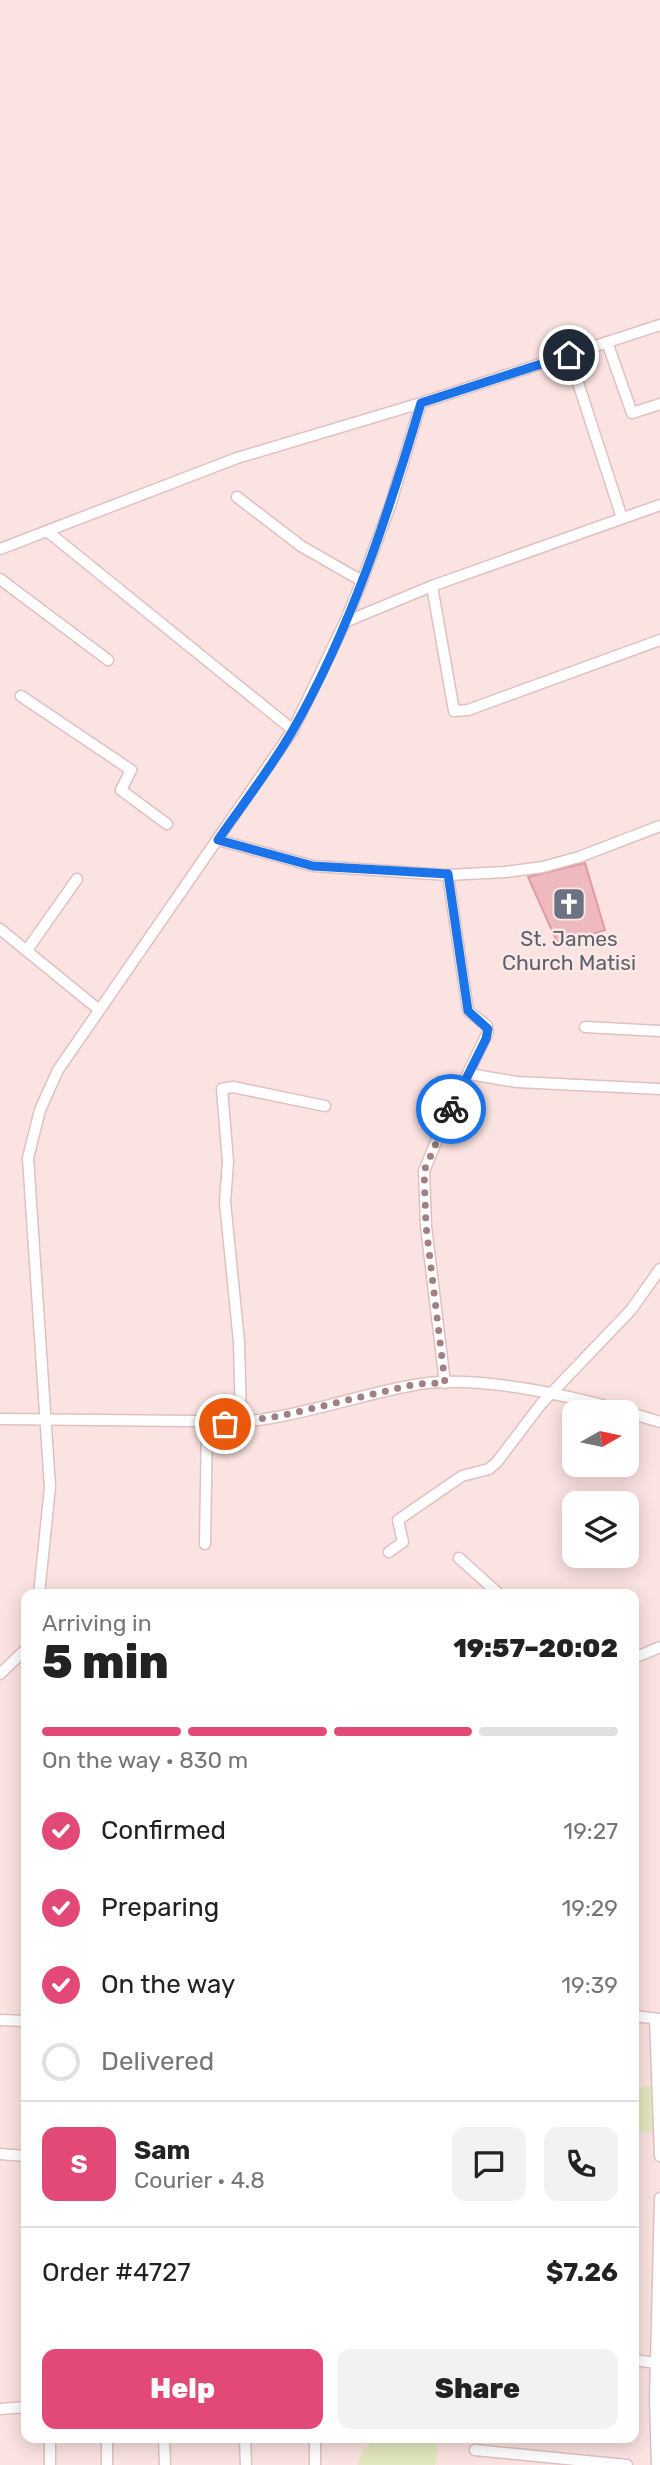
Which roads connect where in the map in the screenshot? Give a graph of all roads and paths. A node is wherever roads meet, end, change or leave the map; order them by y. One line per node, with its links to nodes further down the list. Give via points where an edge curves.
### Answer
1 (660, 325): 2 (street)
2 (607, 342): 3 (street); 5 (street, via 632,413)
3 (569, 355): 4 (street); 8 (street)
4 (421, 403): 9 (street, via 237,458); 12 (street)
5 (660, 404)
6 (237, 497): 12 (street, via 301,546)
7 (660, 505): 8 (street)
8 (622, 518): 13 (street)
9 (47, 531): 10 (street); 18 (street)
10 (0, 549)
11 (0, 579): 16 (street)
12 (362, 581): 14 (street)
13 (432, 586): 14 (street); 15 (street, via 454,710 468,710)
14 (345, 622): 18 (street)
15 (660, 640)
16 (108, 660)
17 (21, 696): 19 (street, via 131,770 121,790)
18 (293, 730): 21 (street)
19 (167, 824)
20 (660, 826): 22 (street, via 543,867)
21 (218, 840): 22 (street, via 313,866); 26 (street)
22 (448, 874): 29 (street, via 468,1011 488,1029)
23 (77, 879): 25 (street)
24 (0, 929): 25 (street)
25 (27, 950): 26 (street)
26 (98, 1009): 36 (street, via 58,1070 40,1110 28,1158)
27 (585, 1027): 28 (street)
28 (660, 1031)
29 (469, 1074): 30 (street, via 517,1082); 33 (street, via 424,1171)
30 (660, 1089)
31 (325, 1106): 37 (street, via 233,1087 222,1089 228,1162 225,1202)
32 (660, 1269): 34 (street, via 638,1301)
33 (445, 1383): 34 (street); 37 (street, via 416,1384)
34 (551, 1393): 38 (street); 41 (street, via 489,1469 462,1476 398,1520 403,1542)
35 (0, 1419): 36 (street)
36 (46, 1419): 39 (street); 43 (street, via 50,1487)
37 (242, 1421): 39 (street)
38 (660, 1422)
39 (207, 1423): 40 (street)
40 (205, 1544)
41 (388, 1552)
42 (459, 1558): 44 (street)
43 (40, 1589)
44 (493, 1589)
45 (660, 1647): 47 (street)
46 (21, 1654): 48 (street)
47 (639, 1656)
48 (0, 1674)
49 (639, 2017): 50 (street)
50 (658, 2019): 55 (street)
51 (0, 2020): 52 (street)
52 (21, 2021)
53 (0, 2154): 54 (street)
54 (21, 2156)
55 (660, 2156)
56 (660, 2198): 57 (street)
57 (658, 2308): 59 (street)
58 (639, 2361): 59 (street)
59 (656, 2363): 60 (street)
60 (658, 2379): 68 (street)
61 (21, 2407): 62 (street)
62 (0, 2409)
63 (50, 2443): 70 (street)
64 (107, 2443): 71 (street)
65 (164, 2443): 72 (street)
66 (245, 2443): 73 (street)
67 (315, 2443): 74 (street)
68 (658, 2446): 76 (street)
69 (475, 2449): 75 (street)
70 (50, 2465)
71 (107, 2465)
72 (164, 2465)
73 (246, 2465)
74 (315, 2465)
75 (627, 2465)
76 (657, 2465)

